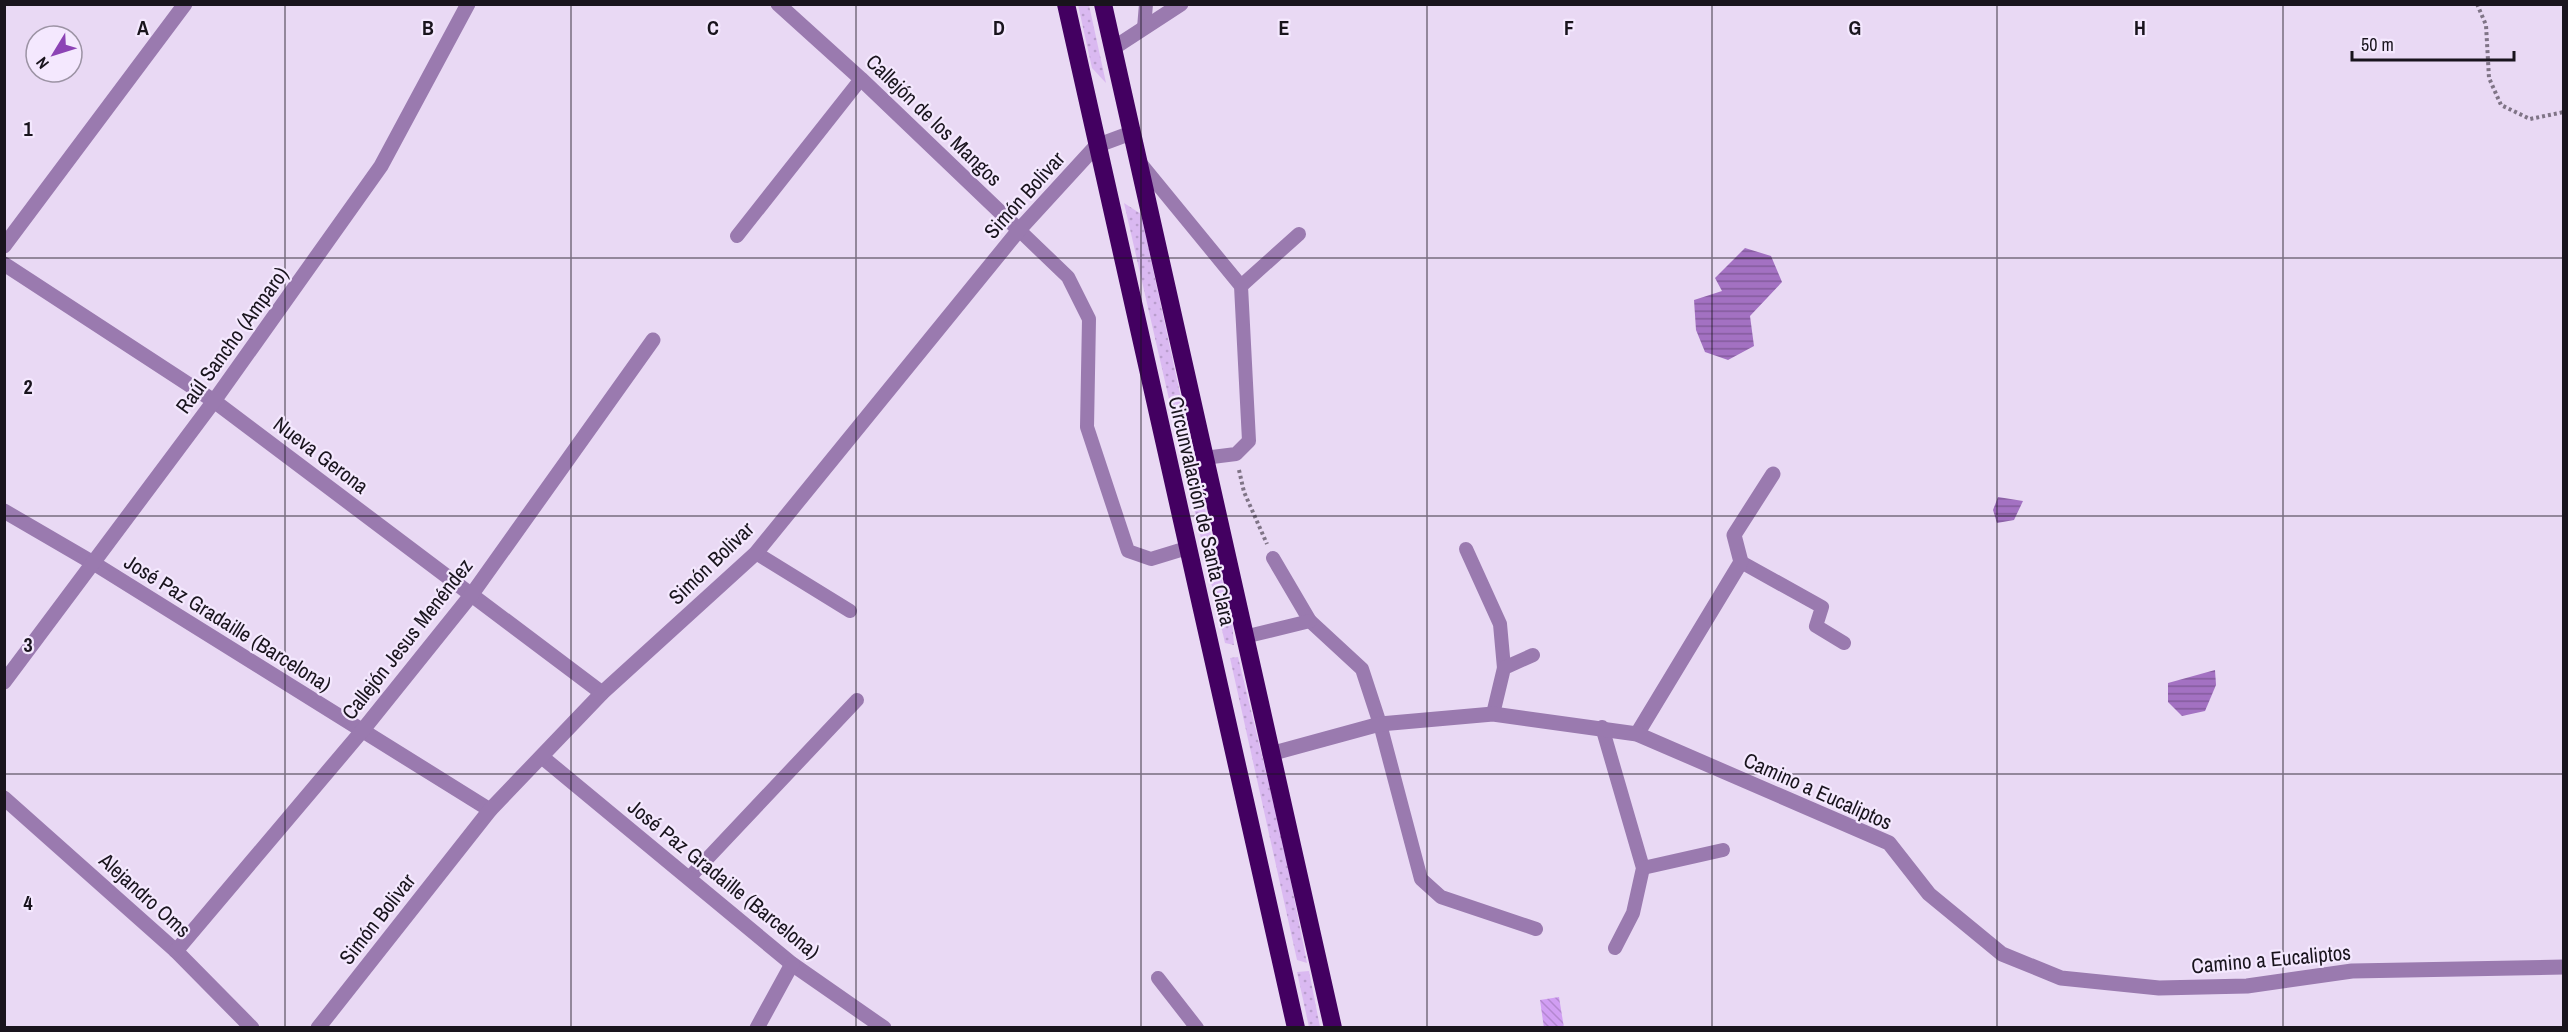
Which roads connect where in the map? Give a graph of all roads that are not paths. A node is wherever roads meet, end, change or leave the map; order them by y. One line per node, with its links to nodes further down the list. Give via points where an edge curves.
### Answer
1 (185, 4): 17 (street)
2 (468, 4): 21 (street, Raúl Sancho (Amparo), via 381,166)
3 (778, 4): 10 (street, Callejón de los Mangos)
4 (1066, 4): 12 (highway, Circunvalación de Santa Clara)
5 (1103, 4): 9 (highway, Circunvalación de Santa Clara)
6 (1146, 4): 8 (lane)
7 (1181, 4): 8 (street)
8 (1144, 28): 9 (street)
9 (1112, 49): 11 (highway, Circunvalación de Santa Clara)
10 (861, 79): 14 (street, Callejón de los Mangos); 16 (lane)
11 (1131, 133): 12 (street, Simón Bolivar); 13 (highway, Circunvalación de Santa Clara)
12 (1096, 146): 14 (street, Simón Bolivar); 25 (highway, Circunvalación de Santa Clara)
13 (1137, 160): 19 (lane); 22 (highway, Circunvalación de Santa Clara)
14 (1019, 230): 25 (lane, Callejón de los Mangos, via 1068,277 1089,319 1087,427 1128,551 1150,560); 27 (street, Simón Bolivar)
15 (1299, 234): 19 (lane)
16 (737, 236)
17 (4, 246)
18 (4, 264): 21 (street, Nueva Gerona)
19 (1241, 286): 22 (lane, via 1249,441 1236,454)
20 (653, 340): 31 (street, Callejón Jesus Menéndez)
21 (214, 401): 30 (street, Raúl Sancho (Amparo)); 31 (street, Nueva Gerona)
22 (1204, 458): 34 (highway, Circunvalación de Santa Clara)
23 (1773, 474): 29 (street, via 1734,535)
24 (4, 511): 30 (street, José Paz Gradaille (Barcelona))
25 (1187, 548): 64 (highway, Circunvalación de Santa Clara)
26 (1466, 549): 37 (lane, via 1500,624)
27 (756, 553): 32 (lane); 39 (street, Simón Bolivar)
28 (1273, 558): 33 (lane)
29 (1741, 562): 35 (lane, via 1822,608 1816,626); 45 (street)
30 (95, 564): 38 (street, Raúl Sancho (Amparo)); 44 (street, José Paz Gradaille (Barcelona))
31 (472, 594): 39 (street, Nueva Gerona); 44 (street, Callejón Jesus Menéndez)
32 (849, 611)
33 (1310, 621): 34 (lane); 42 (lane, via 1362,669)
34 (1244, 637): 46 (highway, Circunvalación de Santa Clara)
35 (1844, 643)
36 (1533, 655): 37 (lane)
37 (1504, 668): 41 (lane)
38 (4, 682)
39 (602, 693): 47 (street, Simón Bolivar)
40 (857, 700): 52 (lane)
41 (1493, 714): 42 (street, Camino a Eucaliptos); 43 (street, Camino a Eucaliptos)
42 (1380, 724): 46 (street, Camino a Eucaliptos); 53 (lane, via 1421,879 1441,897)
43 (1602, 728): 45 (street, Camino a Eucaliptos); 51 (lane)
44 (362, 731): 49 (street, José Paz Gradaille (Barcelona)); 55 (street, Callejón Jesus Menéndez)
45 (1637, 734): 57 (street, Camino a Eucaliptos, via 1889,843 1929,894 2002,954 2061,978 2170,988 2247,986 2352,971)
46 (1270, 754): 65 (highway, Circunvalación de Santa Clara)
47 (542, 757): 49 (street, Simón Bolivar); 52 (street, José Paz Gradaille (Barcelona))
48 (4, 798): 55 (street, Alejandro Oms)
49 (490, 810): 60 (street, Simón Bolivar)
50 (1723, 850): 51 (lane)
51 (1642, 868): 54 (lane, via 1633,913)
52 (689, 878): 56 (street, José Paz Gradaille (Barcelona))
53 (1536, 929)
54 (1615, 948)
55 (176, 951): 59 (street, Alejandro Oms)
56 (792, 964): 61 (street); 62 (street, José Paz Gradaille (Barcelona))
57 (2564, 968)
58 (1158, 978): 63 (lane)
59 (252, 1028)
60 (318, 1028)
61 (757, 1028)
62 (884, 1028)
63 (1197, 1028)
64 (1296, 1028)
65 (1333, 1028)

